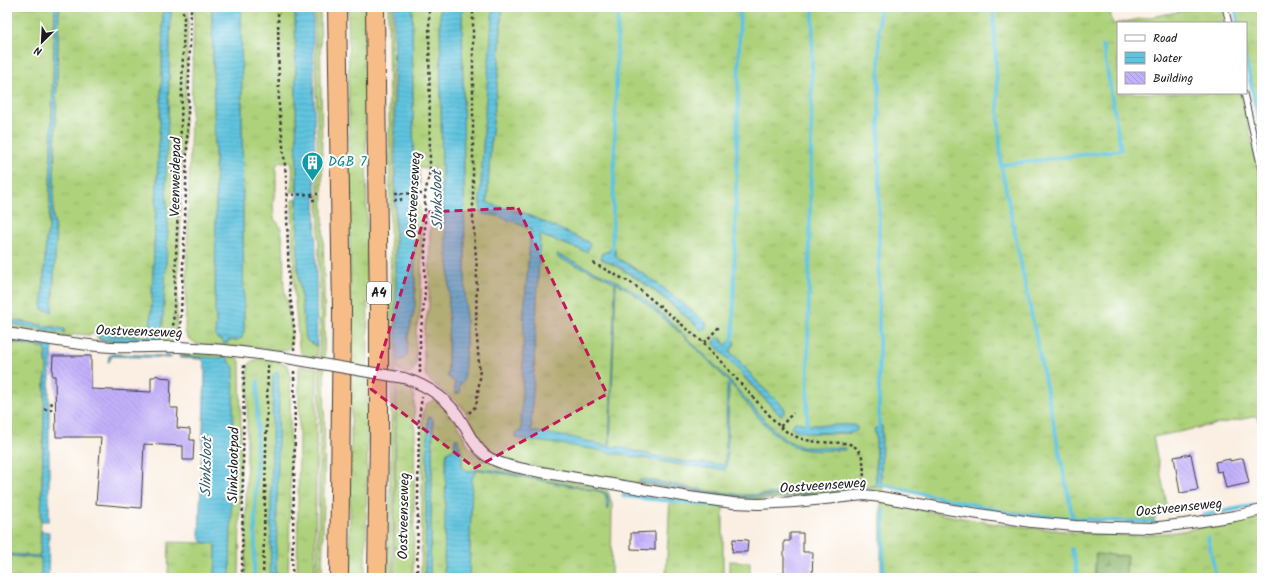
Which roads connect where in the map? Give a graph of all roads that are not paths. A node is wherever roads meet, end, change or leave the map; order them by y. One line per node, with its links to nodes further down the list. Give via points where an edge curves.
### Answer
1 (337, 7): 9 (highway, via 342,311)
2 (375, 7): 10 (highway, A4, via 379,312)
3 (1225, 7): 4 (lane)
4 (1229, 22)
5 (1244, 94): 6 (lane)
6 (1262, 173)
7 (7, 333): 8 (street, Oostveenseweg, bridge, via 99,346 244,351 404,378 438,394 448,403 474,443 493,460 529,470 689,497 759,504 864,495 1031,522 1151,528)
8 (1262, 510)
9 (339, 578)
10 (376, 578)

